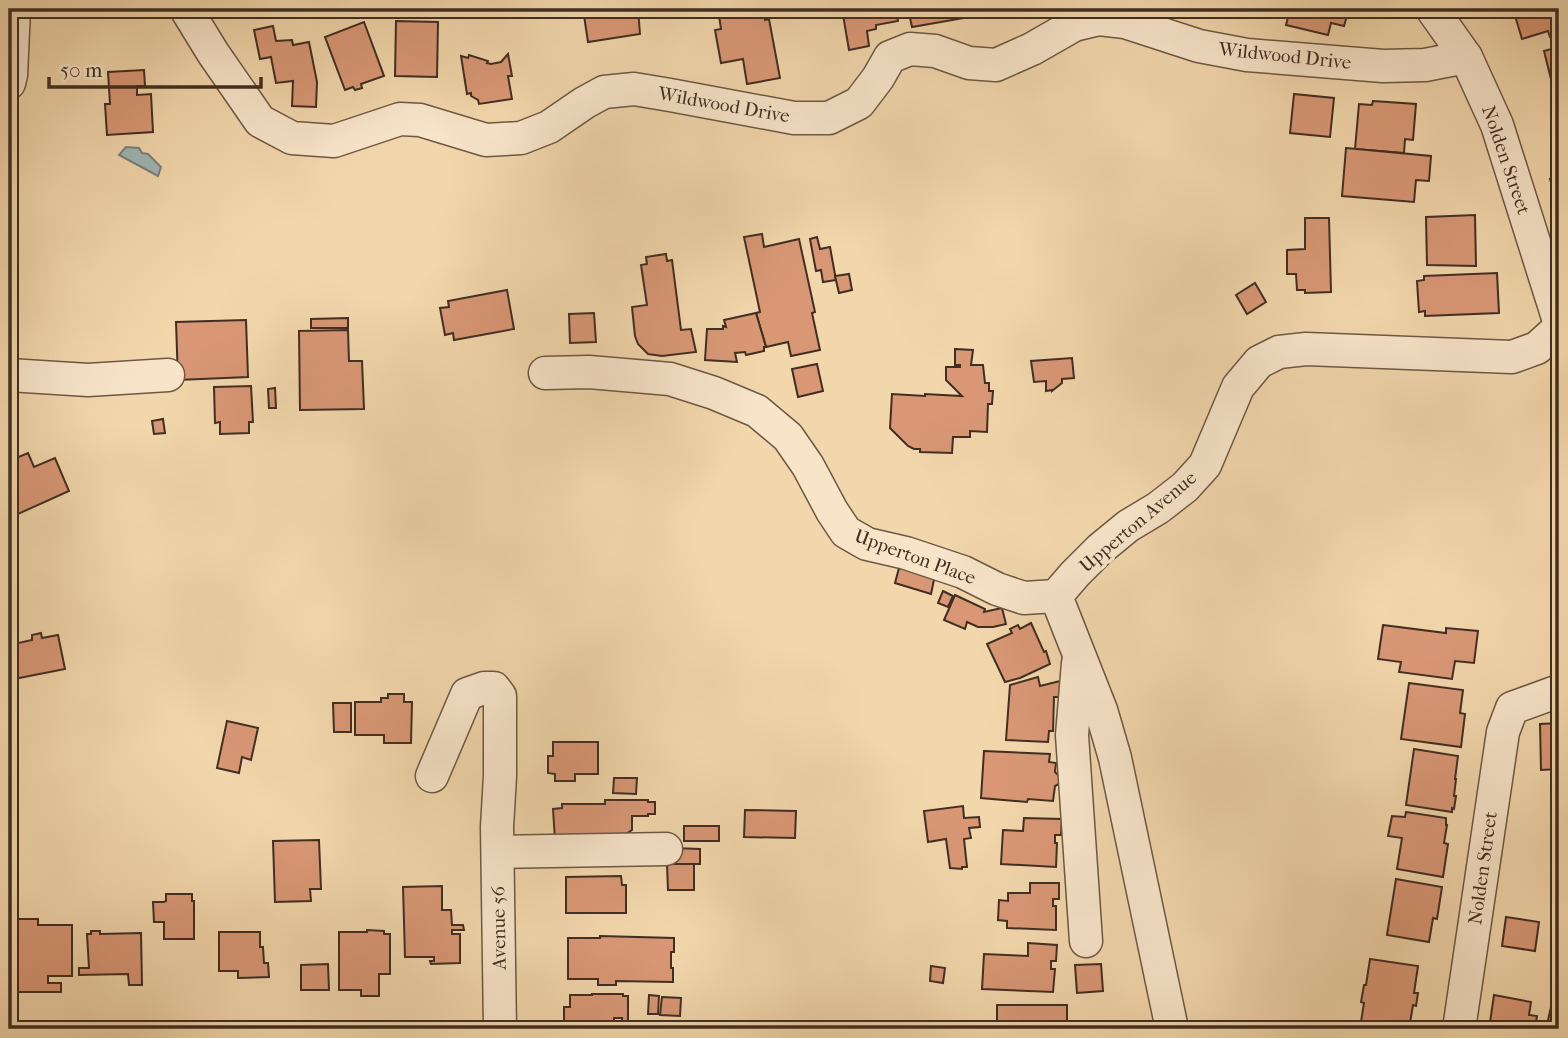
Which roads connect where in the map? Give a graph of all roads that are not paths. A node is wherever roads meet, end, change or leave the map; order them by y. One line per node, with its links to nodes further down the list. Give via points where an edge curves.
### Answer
1 (13, 9): 5 (street)
2 (186, 9): 4 (street, Wildwood Drive, via 260,121 292,138 334,141 400,118 486,140 521,138 549,127 604,92 634,89 794,118 829,118 859,103 890,57 910,49 996,65 1074,25 1099,19 1247,55 1383,66 1425,65)
3 (1432, 9): 4 (street, Nolden Street)
4 (1466, 57): 6 (street, Nolden Street, via 1497,125)
5 (9, 83)
6 (1559, 321)
7 (1559, 328): 11 (street, Upperton Avenue, via 1537,348 1512,357 1307,349 1279,352 1259,362 1238,387 1205,465 1185,487 1100,549)
8 (545, 373): 11 (street, Upperton Place, via 670,379 757,411 788,436 846,532 867,544 963,572 1024,598)
9 (168, 374): 10 (street, via 88,380)
10 (9, 375)
11 (1056, 596): 12 (street)
12 (1078, 653): 17 (street, via 1072,735); 19 (street, via 1115,758)
13 (1559, 691): 20 (street, Nolden Street, via 1512,708 1503,732)
14 (432, 776): 15 (street, Avenue 56, via 467,694 494,688 500,696)
15 (497, 840): 16 (street); 18 (street, Avenue 56)
16 (666, 849)
17 (1086, 940)
18 (500, 1029)
19 (1172, 1029)
20 (1459, 1029)

